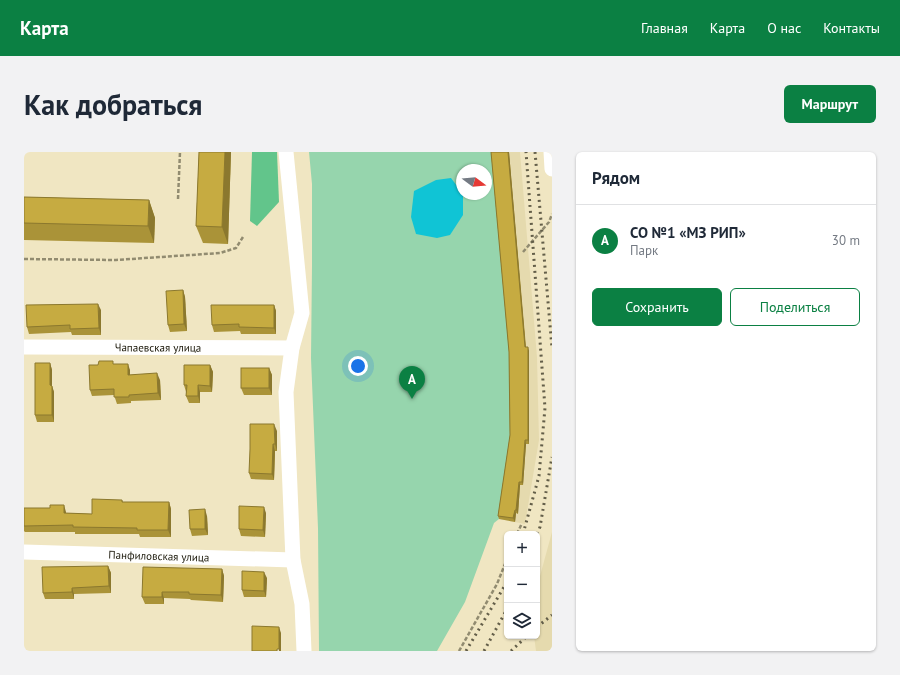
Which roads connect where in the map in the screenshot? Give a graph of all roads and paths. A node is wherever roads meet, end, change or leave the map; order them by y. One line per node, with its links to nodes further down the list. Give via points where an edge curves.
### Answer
1 (180, 152): 5 (path)
2 (286, 152): 11 (street, via 302,313)
3 (551, 152): 4 (street)
4 (552, 169)
5 (178, 199)
6 (552, 214): 8 (path, via 549,222)
7 (243, 237): 9 (path, via 236,248 220,253 116,260)
8 (523, 252)
9 (24, 259)
10 (24, 347): 11 (street, Чапаевская улица)
11 (292, 348): 15 (street, via 286,392)
12 (522, 523): 13 (path)
13 (518, 531)
14 (24, 552): 15 (street, Панфиловская улица)
15 (293, 560): 17 (street, via 302,604)
16 (504, 566): 18 (path)
17 (304, 651)
18 (460, 651)

